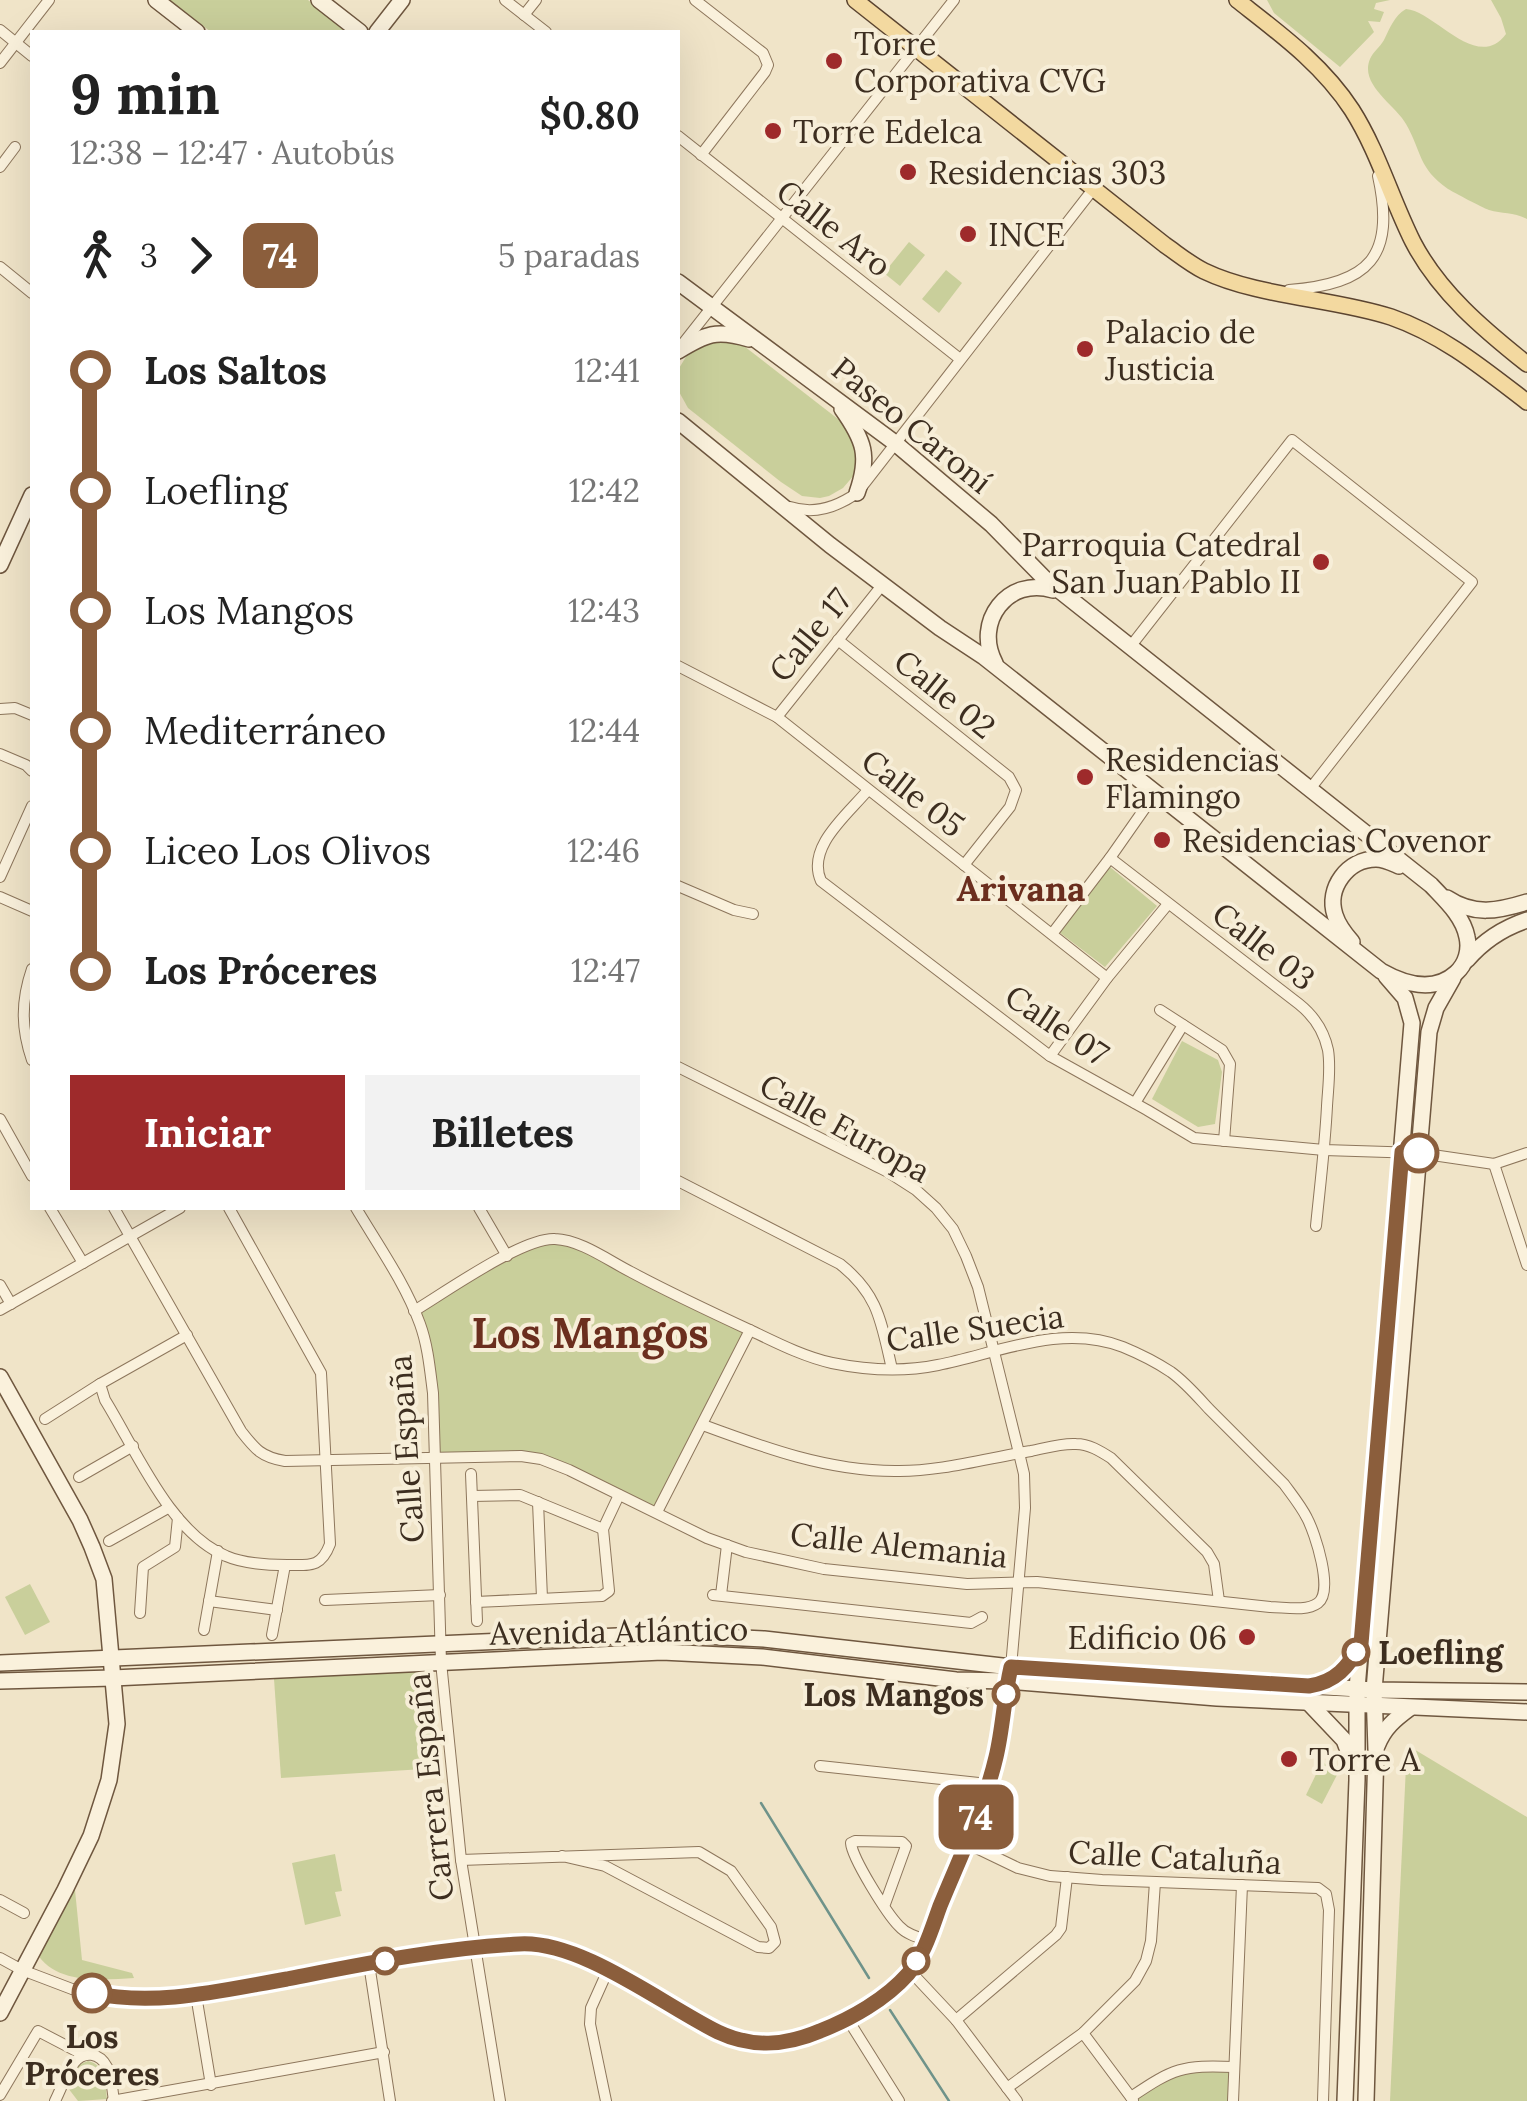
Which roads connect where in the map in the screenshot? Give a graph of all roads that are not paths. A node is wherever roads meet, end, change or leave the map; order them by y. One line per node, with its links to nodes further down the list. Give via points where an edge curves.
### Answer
1 (49, 0): 18 (street)
2 (156, 0): 13 (main road)
3 (319, 0): 14 (main road)
4 (505, 0): 11 (street)
5 (536, 0): 11 (street)
6 (695, 0): 25 (street, via 768,65)
7 (855, 0): 19 (main road)
8 (954, 0): 19 (street)
9 (402, 1): 15 (main road); 16 (main road)
10 (1240, 1): 22 (main road, via 1318,66)
11 (524, 15): 17 (street)
12 (0, 30): 18 (street)
13 (194, 30)
14 (357, 30)
15 (379, 30)
16 (393, 30)
17 (543, 30)
18 (16, 42): 20 (street); 21 (street)
19 (916, 48): 27 (main road); 28 (street)
20 (30, 54)
21 (0, 63)
22 (1368, 137): 32 (street, via 1384,210 1376,254 1341,281); 38 (main road, via 1413,242 1437,280)
23 (680, 138): 25 (street, Calle Aro)
24 (15, 147): 26 (street)
25 (701, 154): 28 (street, Calle Aro)
26 (0, 166)
27 (1094, 188): 32 (main road, via 1204,270); 37 (street)
28 (782, 218): 33 (street); 37 (street, Calle Aro)
29 (0, 267): 31 (street)
30 (680, 284): 33 (main road, Paseo Caroní)
31 (30, 291)
32 (1273, 291): 40 (main road, via 1416,326 1457,348)
33 (711, 308): 34 (main road, Paseo Caroní); 35 (street)
34 (762, 343): 36 (main road, via 709,334); 39 (main road, Paseo Caroní)
35 (680, 347)
36 (680, 349)
37 (960, 359): 42 (street)
38 (1527, 364)
39 (833, 396): 42 (main road, Paseo Caroní); 43 (main road, via 864,452)
40 (1527, 402)
41 (680, 423): 45 (main road)
42 (895, 442): 43 (street); 48 (main road, Paseo Caroní)
43 (857, 492): 45 (street, via 811,511)
44 (30, 499): 46 (main road)
45 (779, 504): 47 (main road)
46 (0, 565)
47 (882, 584): 49 (street, Calle 17); 52 (main road)
48 (1066, 596): 50 (main road, Paseo Caroní); 52 (main road, via 1029,588 996,608 988,644)
49 (838, 640): 55 (street, Calle 17); 63 (street, Calle 02, via 1009,777 1016,790 1010,807)
50 (1130, 647): 58 (main road, Paseo Caroní); 58 (street, via 1292,440 1472,582)
51 (680, 667): 55 (street, Calle 05)
52 (1001, 671): 75 (main road)
53 (0, 709): 54 (street)
54 (30, 715)
55 (777, 717): 59 (street, Calle 05)
56 (0, 754): 57 (street)
57 (30, 769)
58 (1310, 789): 65 (main road, Paseo Caroní)
59 (868, 790): 63 (street, Calle 05); 81 (street, Calle 07, via 824,842 816,869 821,881)
60 (1145, 808): 62 (street)
61 (30, 810): 64 (street)
62 (1110, 858): 69 (street, Calle 03); 73 (street)
63 (964, 865): 73 (street, Calle 05)
64 (0, 878)
65 (1431, 885): 68 (main road, via 1457,904 1484,912); 74 (main road, Paseo Caroní, via 1464,925); 75 (main road, Paseo Caroní, via 1377,859 1352,866 1340,878 1335,916)
66 (680, 887): 71 (street)
67 (0, 897): 70 (street)
68 (1527, 902)
69 (1168, 904): 77 (street); 86 (street, Calle 03, via 1312,1014 1328,1049)
70 (30, 910)
71 (754, 914)
72 (1527, 920): 74 (main road, via 1489,938)
73 (1052, 934): 77 (street, Calle 05)
74 (1462, 967): 75 (main road, via 1429,985); 89 (main road, via 1442,995 1429,1032)
75 (1381, 971): 87 (main road, via 1405,998 1412,1023)
76 (30, 975): 80 (street, via 23,1008)
77 (1107, 978): 81 (street)
78 (1160, 1010): 79 (street)
79 (1184, 1025): 83 (street); 85 (street, via 1222,1050 1230,1064)
80 (30, 1054)
81 (1050, 1056): 83 (street, Calle 07)
82 (680, 1069): 110 (street, Calle Europa, via 916,1190 962,1247)
83 (1135, 1103): 85 (street, Calle 07, via 1194,1138)
84 (0, 1119): 91 (street)
85 (1224, 1142): 86 (street, Calle 07)
86 (1324, 1150): 87 (street, Calle 07); 99 (street, Calle 03)
87 (1402, 1152): 89 (street, Calle 07); 148 (main road)
88 (1527, 1152): 90 (street)
89 (1419, 1153): 90 (street, Calle 07); 152 (main road)
90 (1494, 1164): 103 (street)
91 (30, 1172)
92 (680, 1182): 111 (street, via 858,1278 880,1315)
93 (51, 1210): 102 (street)
94 (115, 1210): 100 (street, Calle Alemania)
95 (176, 1210): 100 (street)
96 (231, 1210): 119 (street, via 321,1373)
97 (357, 1210): 107 (street, Calle España)
98 (480, 1210): 101 (street)
99 (1316, 1226)
100 (131, 1236): 102 (street); 109 (street, Calle Alemania)
101 (506, 1256): 107 (street, Calle Suecia); 108 (street, Calle Suecia, via 553,1238 568,1241)
102 (82, 1263): 105 (street)
103 (1527, 1265)
104 (0, 1285): 105 (street)
105 (11, 1304): 106 (street)
106 (0, 1310)
107 (414, 1310): 118 (street, Calle España, via 429,1361)
108 (750, 1330): 111 (street, Calle Suecia, via 830,1363); 115 (street)
109 (187, 1335): 113 (street); 119 (street, Calle Alemania, via 255,1448 284,1462)
110 (994, 1350): 111 (street, Calle Suecia, via 937,1366); 117 (street, Calle Europa); 140 (street, Calle Suecia, via 1054,1338 1098,1340 1174,1374 1298,1502 1324,1574)
111 (892, 1369)
112 (0, 1377): 149 (main road, via 92,1546 104,1578)
113 (100, 1384): 114 (street); 116 (street)
114 (45, 1419)
115 (703, 1425): 117 (street, via 802,1459 858,1469 898,1472); 126 (street)
116 (133, 1446): 121 (street); 125 (street)
117 (1019, 1453): 133 (street, Calle Europa, via 1025,1508); 138 (street, via 1080,1443 1111,1458 1207,1552)
118 (435, 1459): 119 (street, Calle Alemania); 122 (street, Calle Alemania, via 521,1456); 134 (street, Calle España)
119 (326, 1461): 132 (street, via 325,1558)
120 (471, 1474): 123 (street)
121 (79, 1477)
122 (618, 1495): 126 (street, Calle Alemania); 128 (street)
123 (472, 1496): 124 (street, via 520,1494); 139 (street)
124 (538, 1502): 128 (street); 135 (street)
125 (168, 1508): 127 (street); 129 (street)
126 (657, 1512): 130 (street, Calle Alemania)
127 (178, 1518): 131 (street); 142 (street, via 174,1546 143,1568)
128 (603, 1529): 135 (street, via 606,1594)
129 (109, 1541)
130 (727, 1546): 133 (street, Calle Alemania, via 824,1569 967,1584); 143 (street, via 717,1595 971,1623)
131 (218, 1551): 132 (street); 137 (street)
132 (285, 1565): 141 (street)
133 (1017, 1582): 138 (street, Calle Alemania); 153 (street, Calle Europa)
134 (440, 1595): 136 (street); 147 (street, Calle España)
135 (542, 1598): 139 (street)
136 (325, 1600)
137 (210, 1601): 141 (street); 145 (street)
138 (1219, 1601): 140 (street, Calle Alemania)
139 (476, 1602): 144 (street)
140 (1317, 1604)
141 (276, 1610): 146 (street)
142 (140, 1612)
143 (982, 1617)
144 (477, 1621)
145 (204, 1630)
146 (272, 1635)
147 (442, 1644): 149 (main road, Avenida Atlántico); 150 (street, Carrera España); 153 (main road, Avenida Atlántico, via 662,1634 764,1639)
148 (1361, 1644): 158 (main road, via 1342,1672); 159 (main road)
149 (112, 1660): 151 (main road, Avenida Atlántico); 154 (main road)
150 (441, 1662): 153 (main road, Avenida Atlántico, via 662,1652 956,1680); 154 (main road, Avenida Atlántico); 169 (street, Carrera España)
151 (0, 1663)
152 (1376, 1666): 156 (main road, via 1384,1680); 160 (main road)
153 (1009, 1674): 158 (main road, Avenida Atlántico); 166 (street, Calle Europa)
154 (113, 1678): 155 (main road, Avenida Atlántico); 180 (main road, via 117,1724 109,1780 91,1836)
155 (0, 1680)
156 (1405, 1689): 157 (main road); 160 (main road)
157 (1527, 1692)
158 (1308, 1694): 159 (main road, Avenida Atlántico); 165 (main road, via 1344,1740)
159 (1357, 1696): 160 (main road, Avenida Atlántico); 165 (main road)
160 (1375, 1698): 161 (main road); 163 (main road)
161 (1410, 1708): 162 (main road); 163 (main road, via 1392,1721)
162 (1527, 1712)
163 (1376, 1750): 206 (main road)
164 (820, 1766): 166 (street)
165 (1357, 1780): 205 (main road)
166 (988, 1784): 167 (street, Calle Europa)
167 (966, 1843): 170 (street, Calle Cataluña, via 1018,1868); 176 (street, Calle Europa)
168 (562, 1856): 168 (street, via 605,1866 758,1947 775,1942 772,1926 731,1871 699,1852); 169 (street)
169 (461, 1860): 177 (street, Carrera España)
170 (1068, 1877): 171 (street, Calle Cataluña); 186 (street, via 1056,1935)
171 (1155, 1882): 172 (street, Calle Cataluña); 187 (street, via 1146,1960 1135,1981)
172 (1242, 1885): 190 (street); 204 (street, Calle Cataluña, via 1318,1888 1326,1894)
173 (0, 1900): 175 (street)
174 (885, 1904): 174 (street, via 854,1856 851,1843 906,1846); 176 (street, via 898,1926)
175 (24, 1913)
176 (927, 1940): 182 (street, Calle Europa)
177 (473, 1946): 179 (street); 181 (street, via 535,1943); 200 (street, Carrera España)
178 (0, 1958): 180 (street)
179 (369, 1964): 183 (street); 188 (street)
180 (22, 1970): 183 (street, via 112,1998); 184 (main road)
181 (608, 1970): 185 (street, via 747,2043 799,2040); 201 (street, via 590,2024)
182 (911, 1972): 185 (street); 186 (street)
183 (196, 1995): 191 (street)
184 (0, 2013)
185 (848, 2018): 195 (street)
186 (956, 2020): 192 (street)
187 (1083, 2033): 192 (street); 196 (street)
188 (384, 2052): 191 (street); 199 (street)
189 (84, 2055): 193 (street, via 38,2031); 194 (street); 197 (street, via 93,2054 109,2070)
190 (1234, 2067): 196 (street, via 1182,2068); 203 (street)
191 (211, 2084): 197 (street)
192 (1007, 2088): 202 (street)
193 (0, 2095)
194 (58, 2096): 198 (street)
195 (895, 2099)
196 (1132, 2099)
197 (113, 2100)
198 (70, 2101)
199 (390, 2101)
200 (500, 2101)
201 (606, 2101)
202 (1016, 2101)
203 (1234, 2101)
204 (1323, 2101)
205 (1345, 2101)
206 (1366, 2101)

